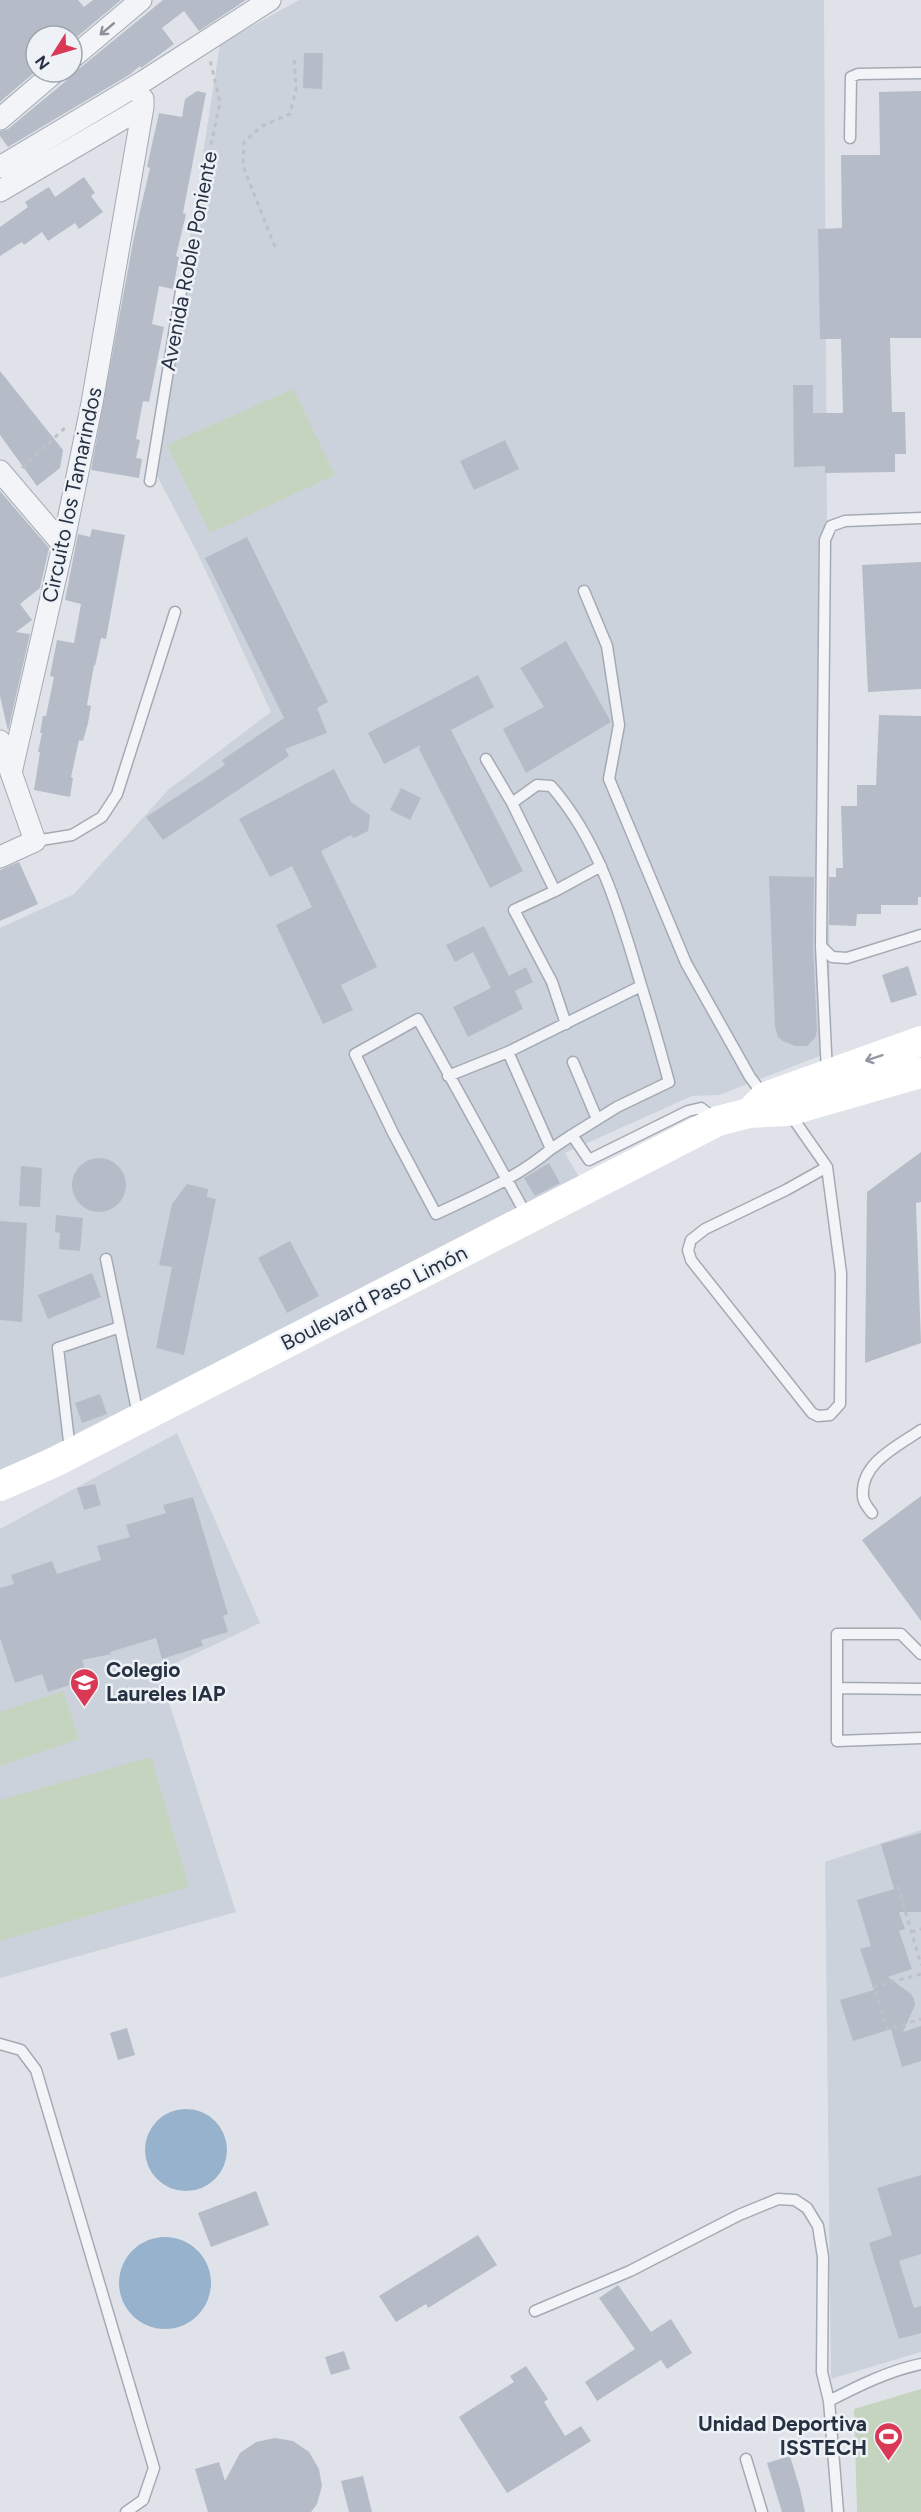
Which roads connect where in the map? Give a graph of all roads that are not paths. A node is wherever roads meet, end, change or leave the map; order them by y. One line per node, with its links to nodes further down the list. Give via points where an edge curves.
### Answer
1 (141, 0): 3 (street, one-way to 3)
2 (263, 2): 5 (street)
3 (84, 48)
4 (921, 73): 9 (lane, via 851,77)
5 (144, 81): 7 (street, Circuito los Tamarindos); 10 (street)
6 (41, 84): 8 (street)
7 (142, 107): 11 (street); 16 (street, Circuito los Tamarindos, via 92,403)
8 (0, 118)
9 (850, 138)
10 (0, 167)
11 (0, 191)
12 (181, 291): 14 (lane, Avenida Roble Poniente)
13 (4, 476): 16 (street)
14 (150, 481)
15 (921, 518): 28 (lane, via 845,521 831,526 825,540)
16 (63, 545): 21 (street, Circuito los Tamarindos)
17 (584, 591): 37 (lane, via 607,646 619,724 609,779 686,963)
18 (175, 612): 23 (lane, via 117,794 102,817 72,835)
19 (0, 741): 21 (street)
20 (486, 759): 22 (lane)
21 (11, 773): 23 (street)
22 (512, 802): 25 (lane, via 537,785 551,786 568,806); 26 (lane)
23 (35, 841): 24 (street)
24 (0, 857)
25 (601, 866): 26 (lane); 29 (lane)
26 (555, 891): 30 (lane, via 514,910 552,982)
27 (921, 935): 28 (lane, via 847,958 832,957)
28 (821, 946): 36 (lane)
29 (641, 986): 30 (lane); 38 (lane, via 669,1082)
30 (566, 1024): 32 (lane)
31 (921, 1041): 36 (main road, Boulevard Paso Limón, one-way to 36)
32 (508, 1052): 35 (lane); 41 (lane)
33 (573, 1062): 38 (lane)
34 (921, 1073): 36 (main road, Boulevard Paso Limón)
35 (448, 1076): 43 (lane); 43 (lane, via 418,1019 355,1054 436,1214)
36 (829, 1085): 37 (main road, Boulevard Paso Limón)
37 (767, 1107): 39 (main road, Boulevard Paso Limón); 42 (lane)
38 (597, 1119): 40 (lane)
39 (718, 1121): 40 (lane, via 701,1108 688,1111 589,1160); 44 (main road, Boulevard Paso Limón)
40 (572, 1135): 41 (lane)
41 (551, 1149): 43 (lane, via 531,1167)
42 (827, 1167): 42 (lane, via 842,1273 840,1404 830,1415 818,1416 691,1260 688,1250 691,1240 705,1229)
43 (507, 1180): 44 (lane)
44 (528, 1218): 47 (main road, Boulevard Paso Limón)
45 (106, 1259): 46 (lane)
46 (120, 1327): 47 (lane); 49 (lane, via 58,1348)
47 (139, 1418): 49 (main road, Boulevard Paso Limón)
48 (921, 1430): 51 (lane, via 876,1461 864,1481 862,1498)
49 (70, 1454): 50 (main road, Boulevard Paso Limón)
50 (0, 1486)
51 (872, 1513)
52 (921, 1654): 53 (lane, via 901,1634 837,1634)
53 (837, 1688): 54 (lane); 55 (lane, via 837,1741)
54 (921, 1689)
55 (921, 1738)
56 (0, 2044): 61 (lane, via 21,2050 36,2070 154,2468 143,2499)
57 (535, 2311): 59 (lane, via 630,2271 739,2215 778,2199 795,2200 807,2208 818,2226 823,2257 822,2372)
58 (921, 2364): 59 (lane, via 904,2367)
59 (829, 2401): 63 (lane)
60 (746, 2459): 62 (lane)
61 (126, 2512)
62 (762, 2512)
63 (838, 2512)

